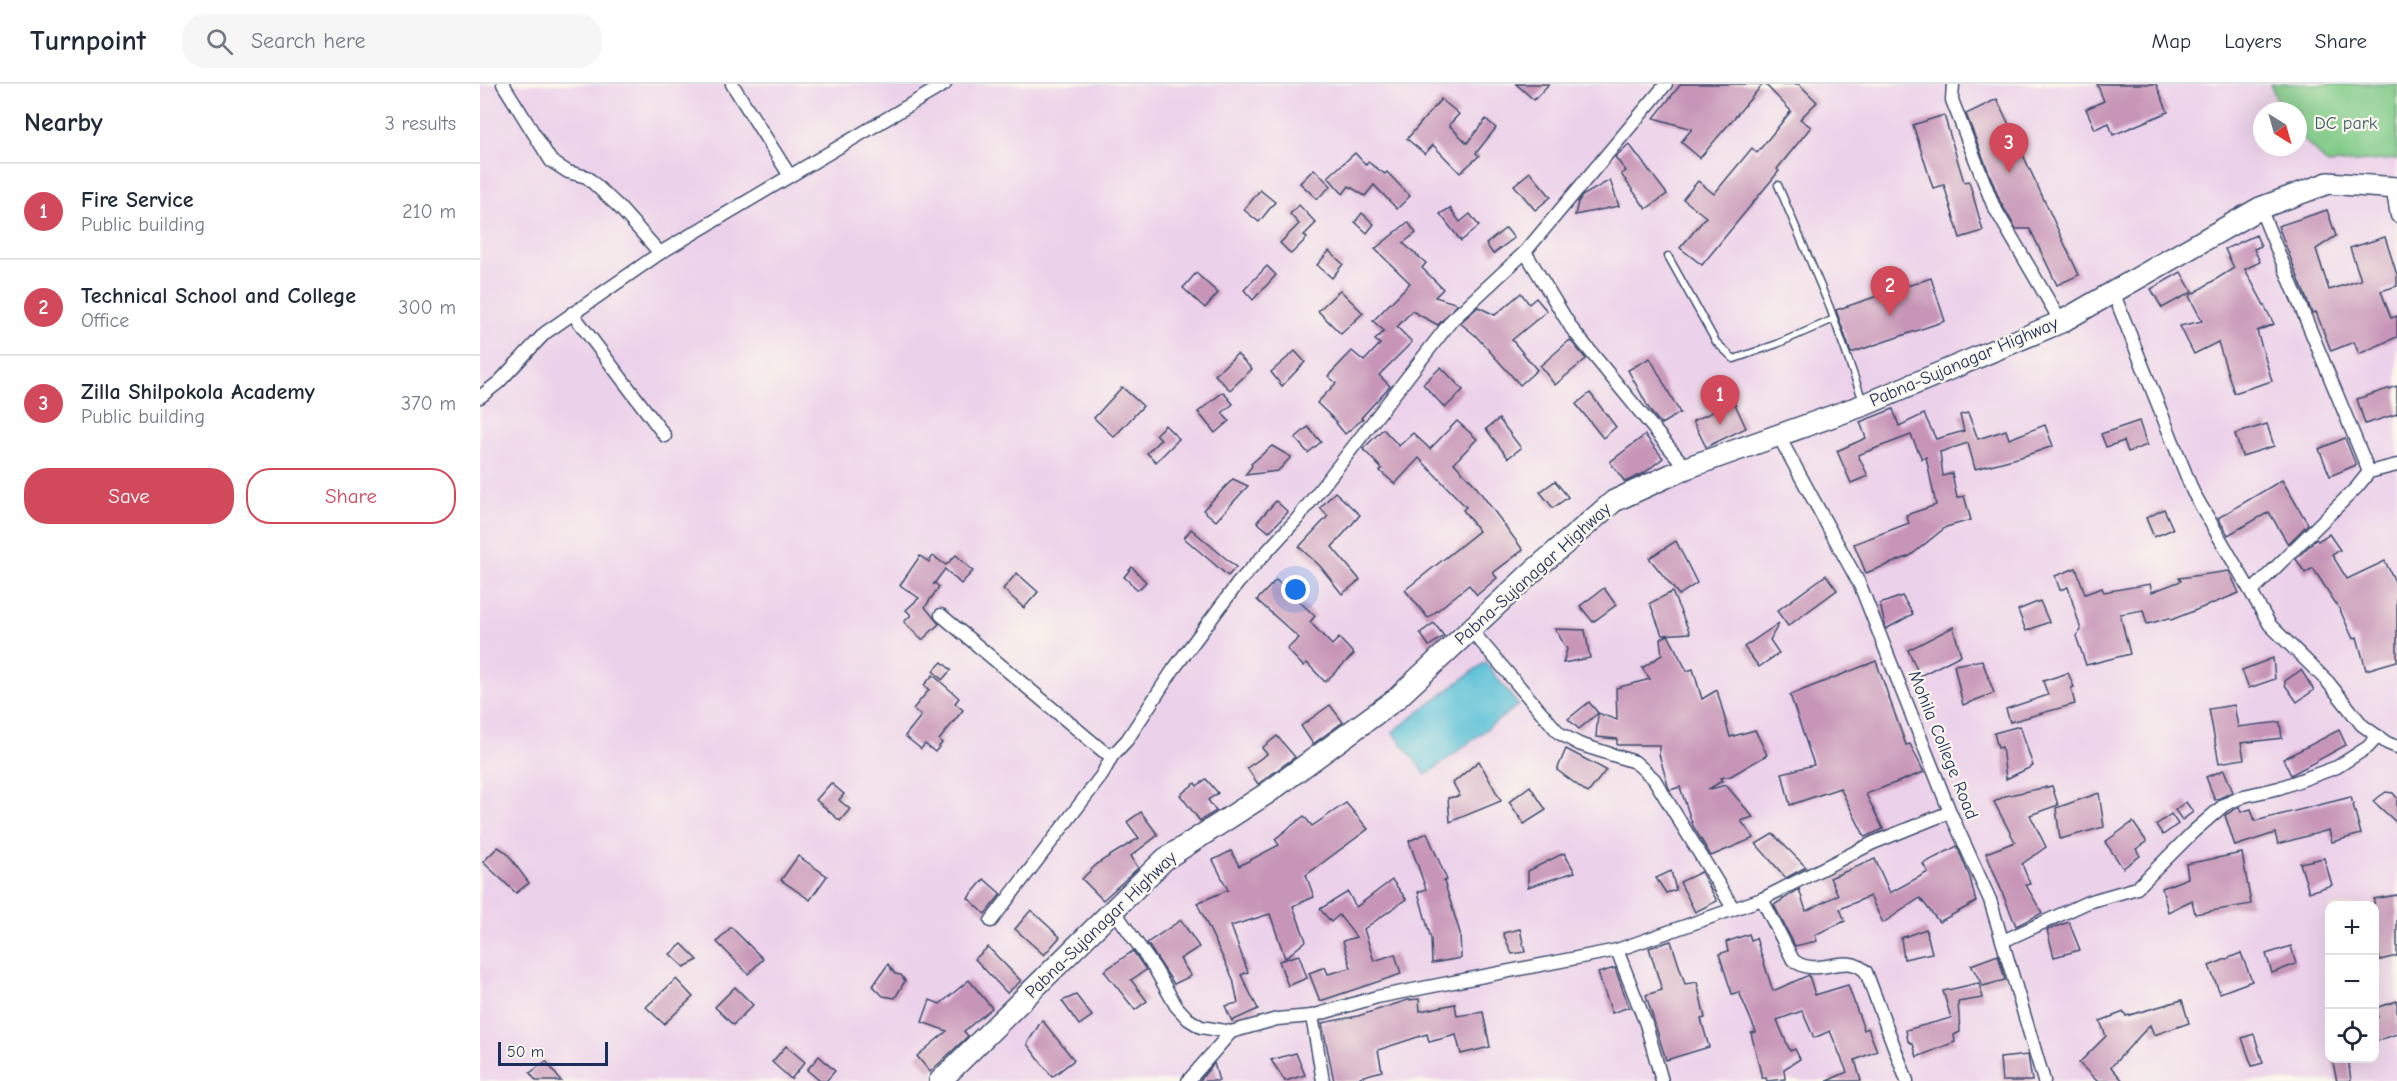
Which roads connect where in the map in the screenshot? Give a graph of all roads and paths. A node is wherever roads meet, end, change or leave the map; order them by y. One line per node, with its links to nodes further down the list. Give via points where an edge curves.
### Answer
1 (503, 84): 12 (street, via 551,161 568,172 587,177)
2 (732, 84): 6 (street)
3 (1666, 84): 11 (street)
4 (1953, 84): 17 (street, via 1952,100 1993,205)
5 (941, 85): 6 (street)
6 (790, 176): 12 (street)
7 (1778, 184): 16 (lane)
8 (2395, 187): 9 (highway, Pabna-Sujanagar Highway, via 2328,183); 10 (street)
9 (2260, 208): 14 (highway, Pabna-Sujanagar Highway); 24 (street)
10 (2397, 216)
11 (1525, 252): 23 (street, via 1572,329); 30 (street, via 1452,320 1297,519 1238,583)
12 (660, 253): 15 (street)
13 (1668, 256): 16 (lane, via 1716,342 1734,359)
14 (2113, 292): 17 (highway, Pabna-Sujanagar Highway); 25 (street, via 2193,492)
15 (572, 313): 18 (street, via 545,333); 21 (street)
16 (1834, 319): 19 (lane)
17 (2061, 322): 19 (highway, Pabna-Sujanagar Highway)
18 (480, 397)
19 (1864, 405): 20 (highway, Pabna-Sujanagar Highway)
20 (1778, 435): 23 (highway, Pabna-Sujanagar Highway); 31 (street, Mohila College Road, via 1860,585)
21 (665, 436)
22 (2397, 465): 24 (street)
23 (1686, 468): 27 (highway, Pabna-Sujanagar Highway, via 1614,501)
24 (2369, 472): 25 (street)
25 (2252, 591): 28 (street, via 2270,625 2328,682 2362,725)
26 (941, 615): 30 (street)
27 (1471, 630): 33 (street, via 1560,733 1579,744 1635,762 1654,779); 34 (highway, Pabna-Sujanagar Highway, via 1396,699 1266,794 1165,859)
28 (2378, 736): 29 (street); 36 (street, via 2337,767 2224,805 2136,888 2088,902)
29 (2397, 747)
30 (1112, 756): 35 (street)
31 (1950, 812): 32 (street, via 1873,843); 36 (street, Mohila College Road, via 1990,900)
32 (1762, 899): 33 (street); 44 (street, via 1793,960 1802,967 1850,963 1859,964 1866,972)
33 (1733, 908): 37 (street)
34 (1113, 909): 39 (street, via 1188,1019); 40 (highway, Pabna-Sujanagar Highway)
35 (991, 921)
36 (2003, 941): 45 (street, Mohila College Road)
37 (1617, 950): 38 (street, via 1377,997); 43 (street, via 1646,1024)
38 (1312, 1016): 39 (street, via 1277,1019); 42 (street)
39 (1231, 1032): 41 (street)
40 (940, 1081)
41 (1188, 1081)
42 (1323, 1081)
43 (1662, 1081)
44 (1907, 1081)
45 (2044, 1081)

